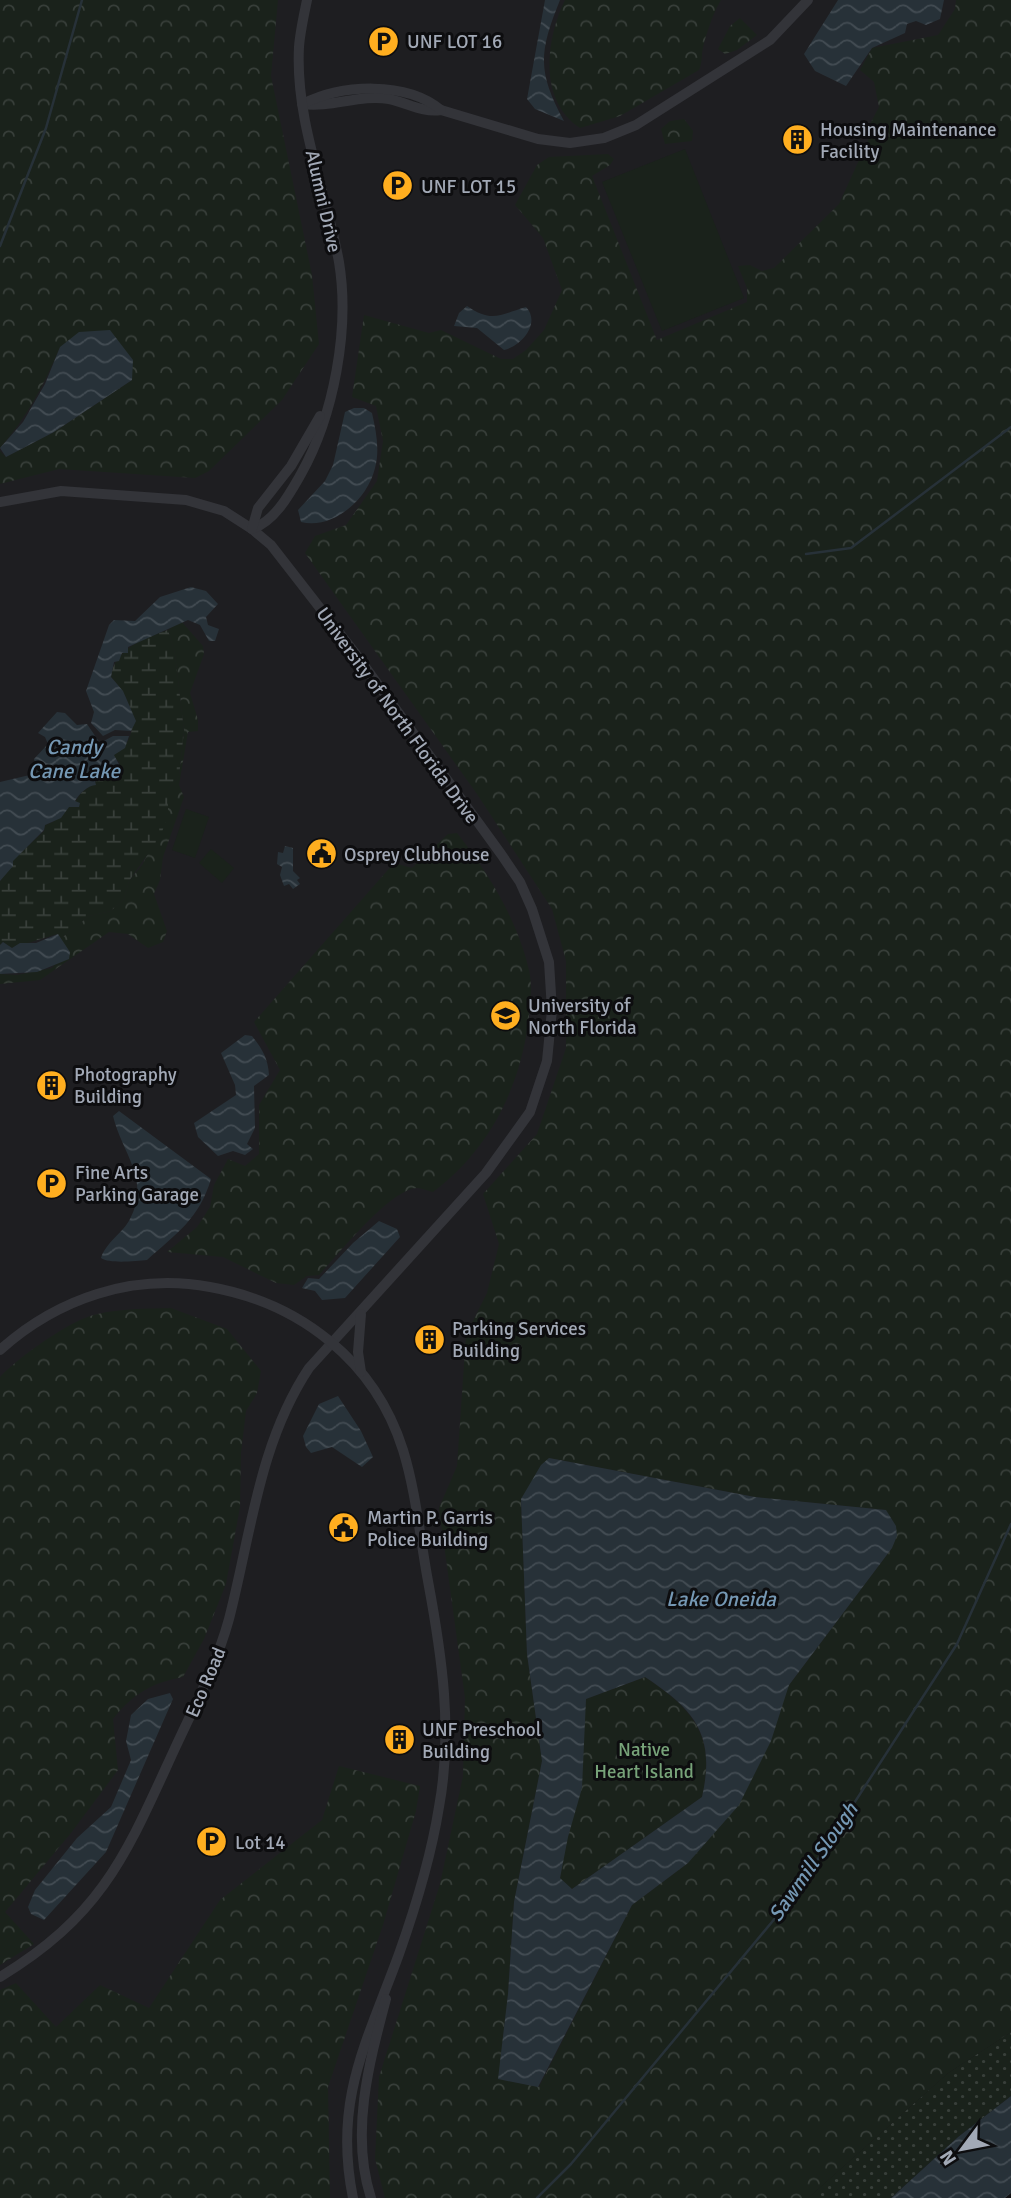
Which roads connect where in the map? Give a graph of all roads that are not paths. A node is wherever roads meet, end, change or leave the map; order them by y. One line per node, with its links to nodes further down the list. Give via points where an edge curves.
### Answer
1 (307, 0): 3 (street, Alumni Drive, via 299,47)
2 (808, 0): 3 (street, via 769,40 636,125 604,138 570,143 537,139 441,110 428,112 377,98)
3 (302, 104): 4 (street, Alumni Drive, via 340,265 342,317)
4 (327, 403): 6 (street, Alumni Drive, via 291,466 258,508); 6 (street, Alumni Drive, via 298,480 270,520)
5 (0, 502): 6 (street, University of North Florida Drive, via 61,491 186,500 225,512)
6 (252, 529): 7 (street, University of North Florida Drive, via 271,545 350,648 520,882 548,962 552,1010 547,1061 530,1112 486,1173)
7 (362, 1311): 8 (street, University of North Florida Drive); 10 (street)
8 (333, 1343): 9 (street, via 309,1323 264,1301 211,1287 162,1282 86,1296 40,1319); 10 (street); 12 (street, Eco Road, via 309,1368 282,1417 264,1471 221,1648 129,1848 79,1916 46,1946)
9 (0, 1350)
10 (361, 1372): 11 (street, via 391,1420 408,1469 443,1681 440,1806)
11 (398, 1956): 13 (street, via 363,2043 349,2100 347,2169); 14 (street, via 364,2096 362,2148)
12 (0, 1977)
13 (353, 2198)
14 (370, 2198)

